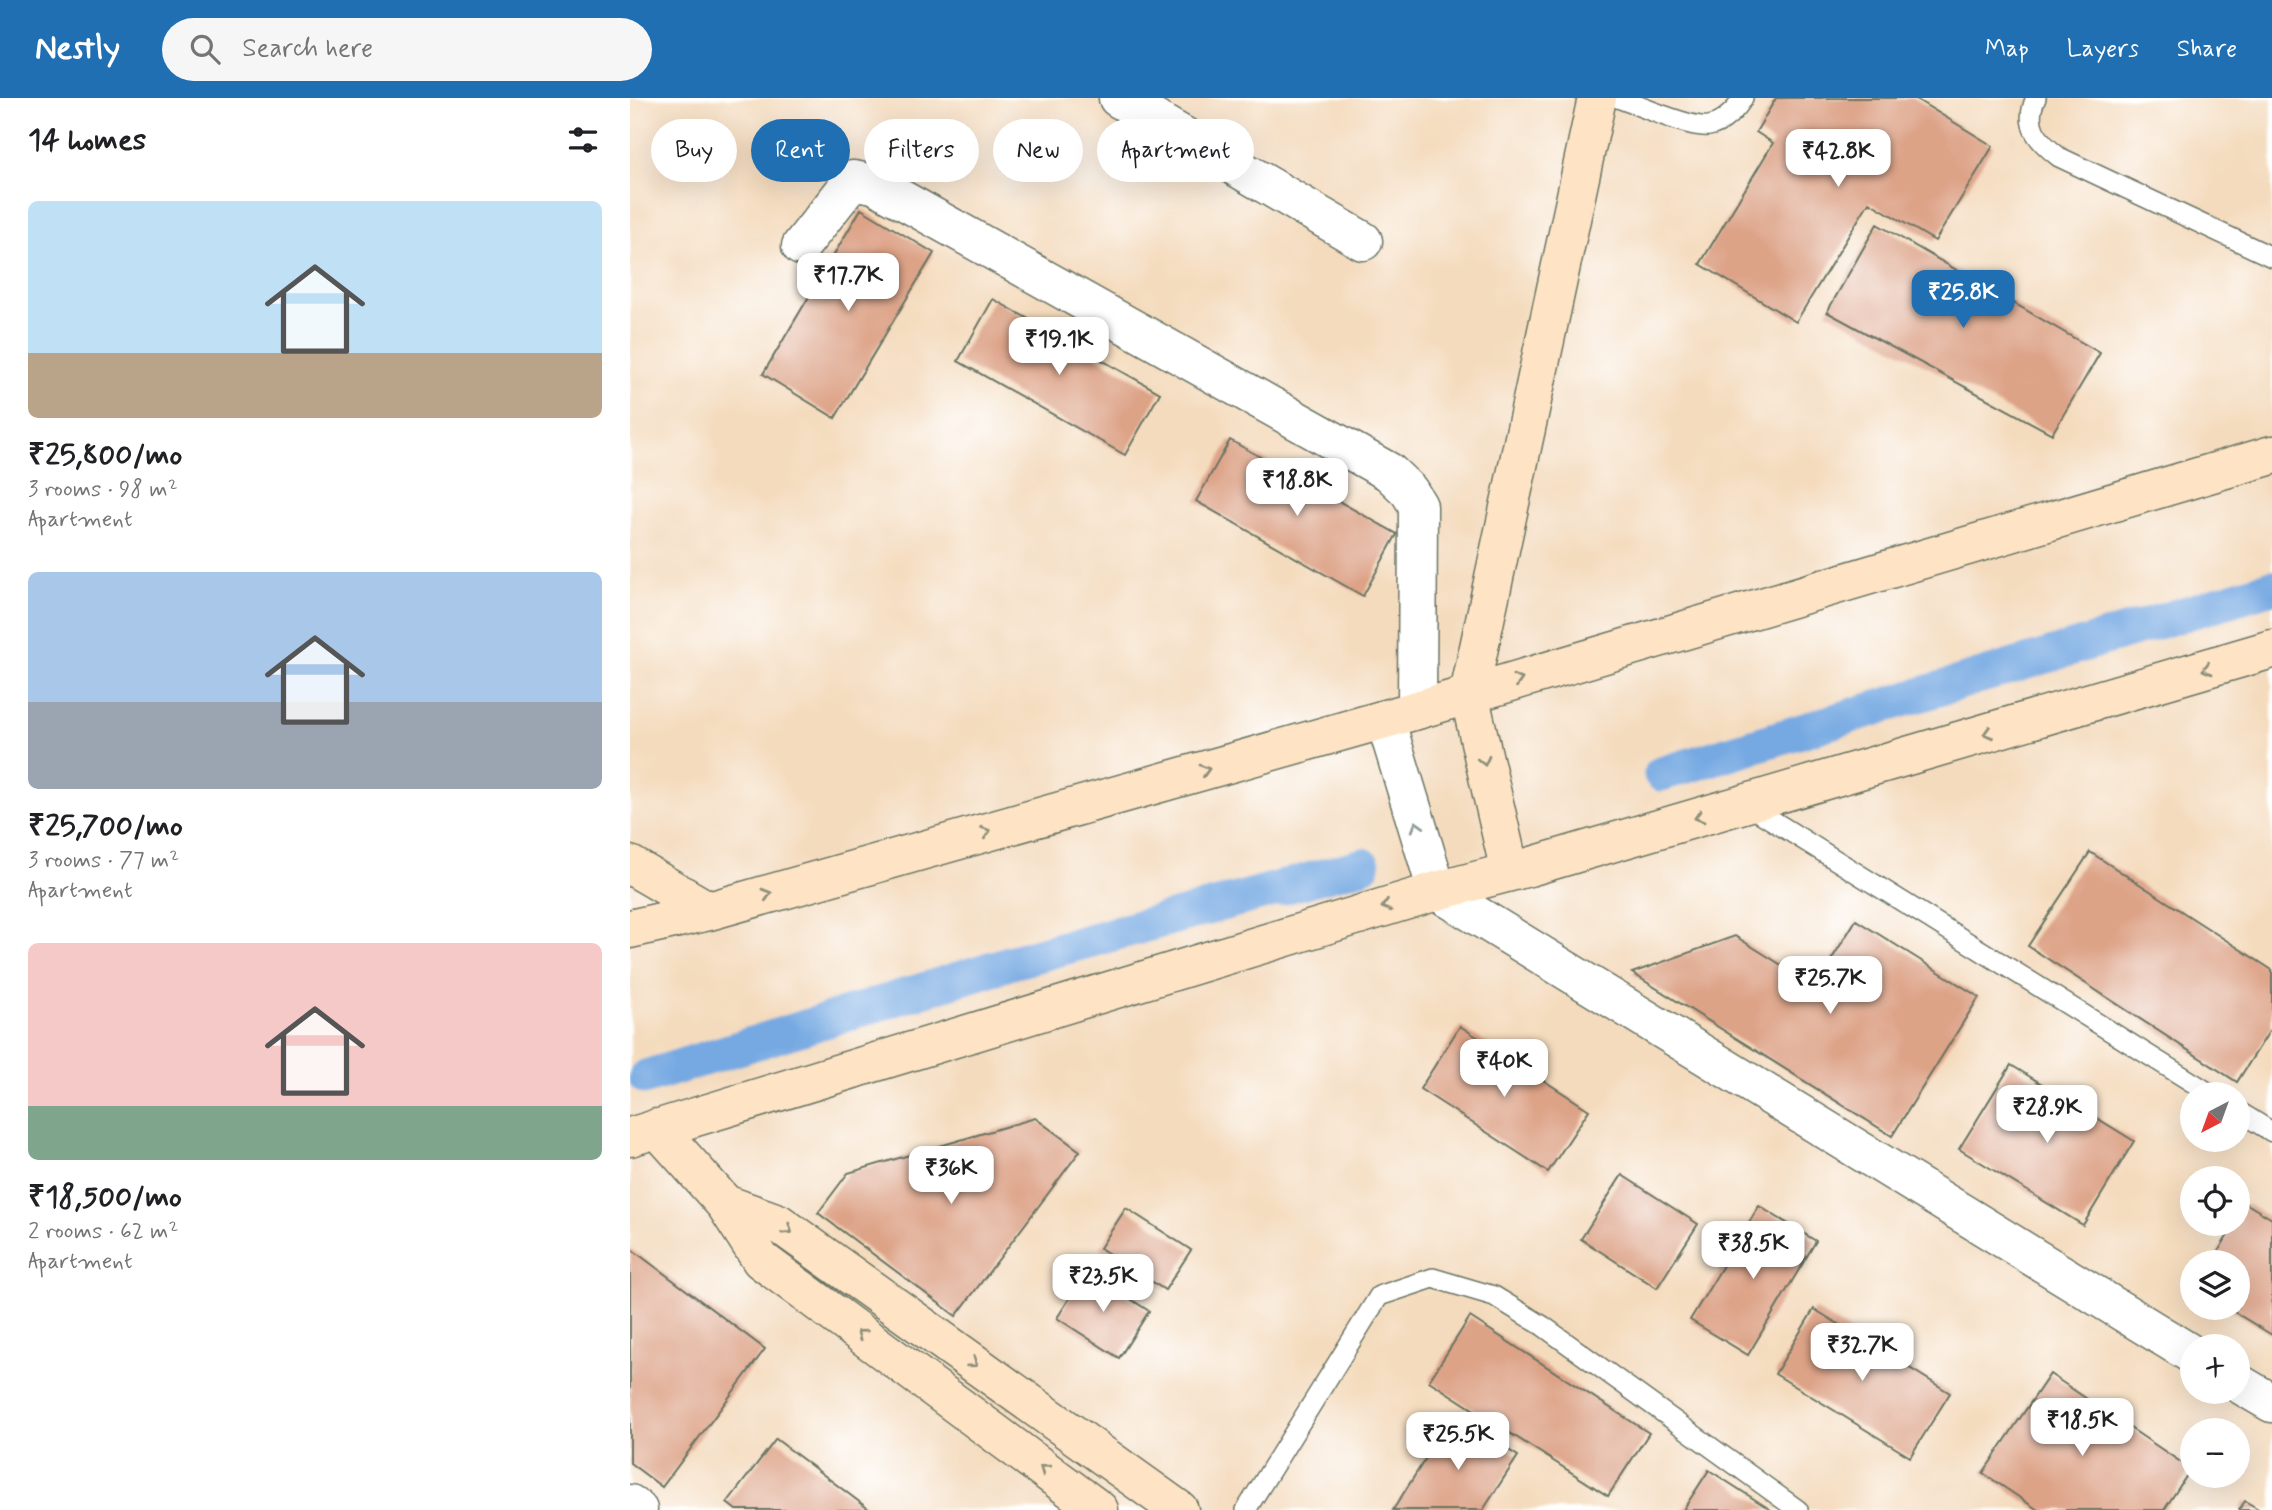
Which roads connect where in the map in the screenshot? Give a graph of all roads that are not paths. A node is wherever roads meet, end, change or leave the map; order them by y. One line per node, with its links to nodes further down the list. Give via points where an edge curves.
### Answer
1 (1118, 98): 6 (street)
2 (1597, 98): 11 (street)
3 (1618, 98): 4 (lane, via 1693,125 1710,126 1725,118)
4 (1743, 98)
5 (2036, 98): 8 (lane, via 2032,126 2044,146 2059,157)
6 (1363, 241)
7 (801, 246): 12 (street, via 853,180 874,184 1390,472 1418,506)
8 (2272, 257)
9 (2272, 455): 11 (street, one-way to 9)
10 (2272, 649): 13 (street, one-way to 13)
11 (1469, 694): 12 (street); 15 (street, one-way to 15)
12 (1401, 714): 16 (street, one-way to 12); 17 (street, one-way to 12)
13 (1746, 804): 15 (street, one-way to 15); 19 (lane)
14 (630, 865): 17 (street)
15 (1510, 872): 16 (street)
16 (1437, 891): 21 (street, one-way to 21); 24 (street)
17 (709, 911): 18 (street)
18 (630, 929)
19 (2192, 1082)
20 (2250, 1118): 22 (lane)
21 (644, 1132): 23 (street)
22 (2272, 1132)
23 (725, 1204): 29 (street, one-way to 23, via 761,1260); 30 (street, one-way to 30, via 778,1223)
24 (2180, 1347)
25 (2250, 1390): 26 (street)
26 (2272, 1403)
27 (630, 1504): 28 (street)
28 (638, 1510)
29 (1099, 1510)
30 (1179, 1510)
31 (1246, 1510): 32 (lane, via 1379,1296 1433,1278 1494,1296 1543,1326)
32 (1798, 1510)

